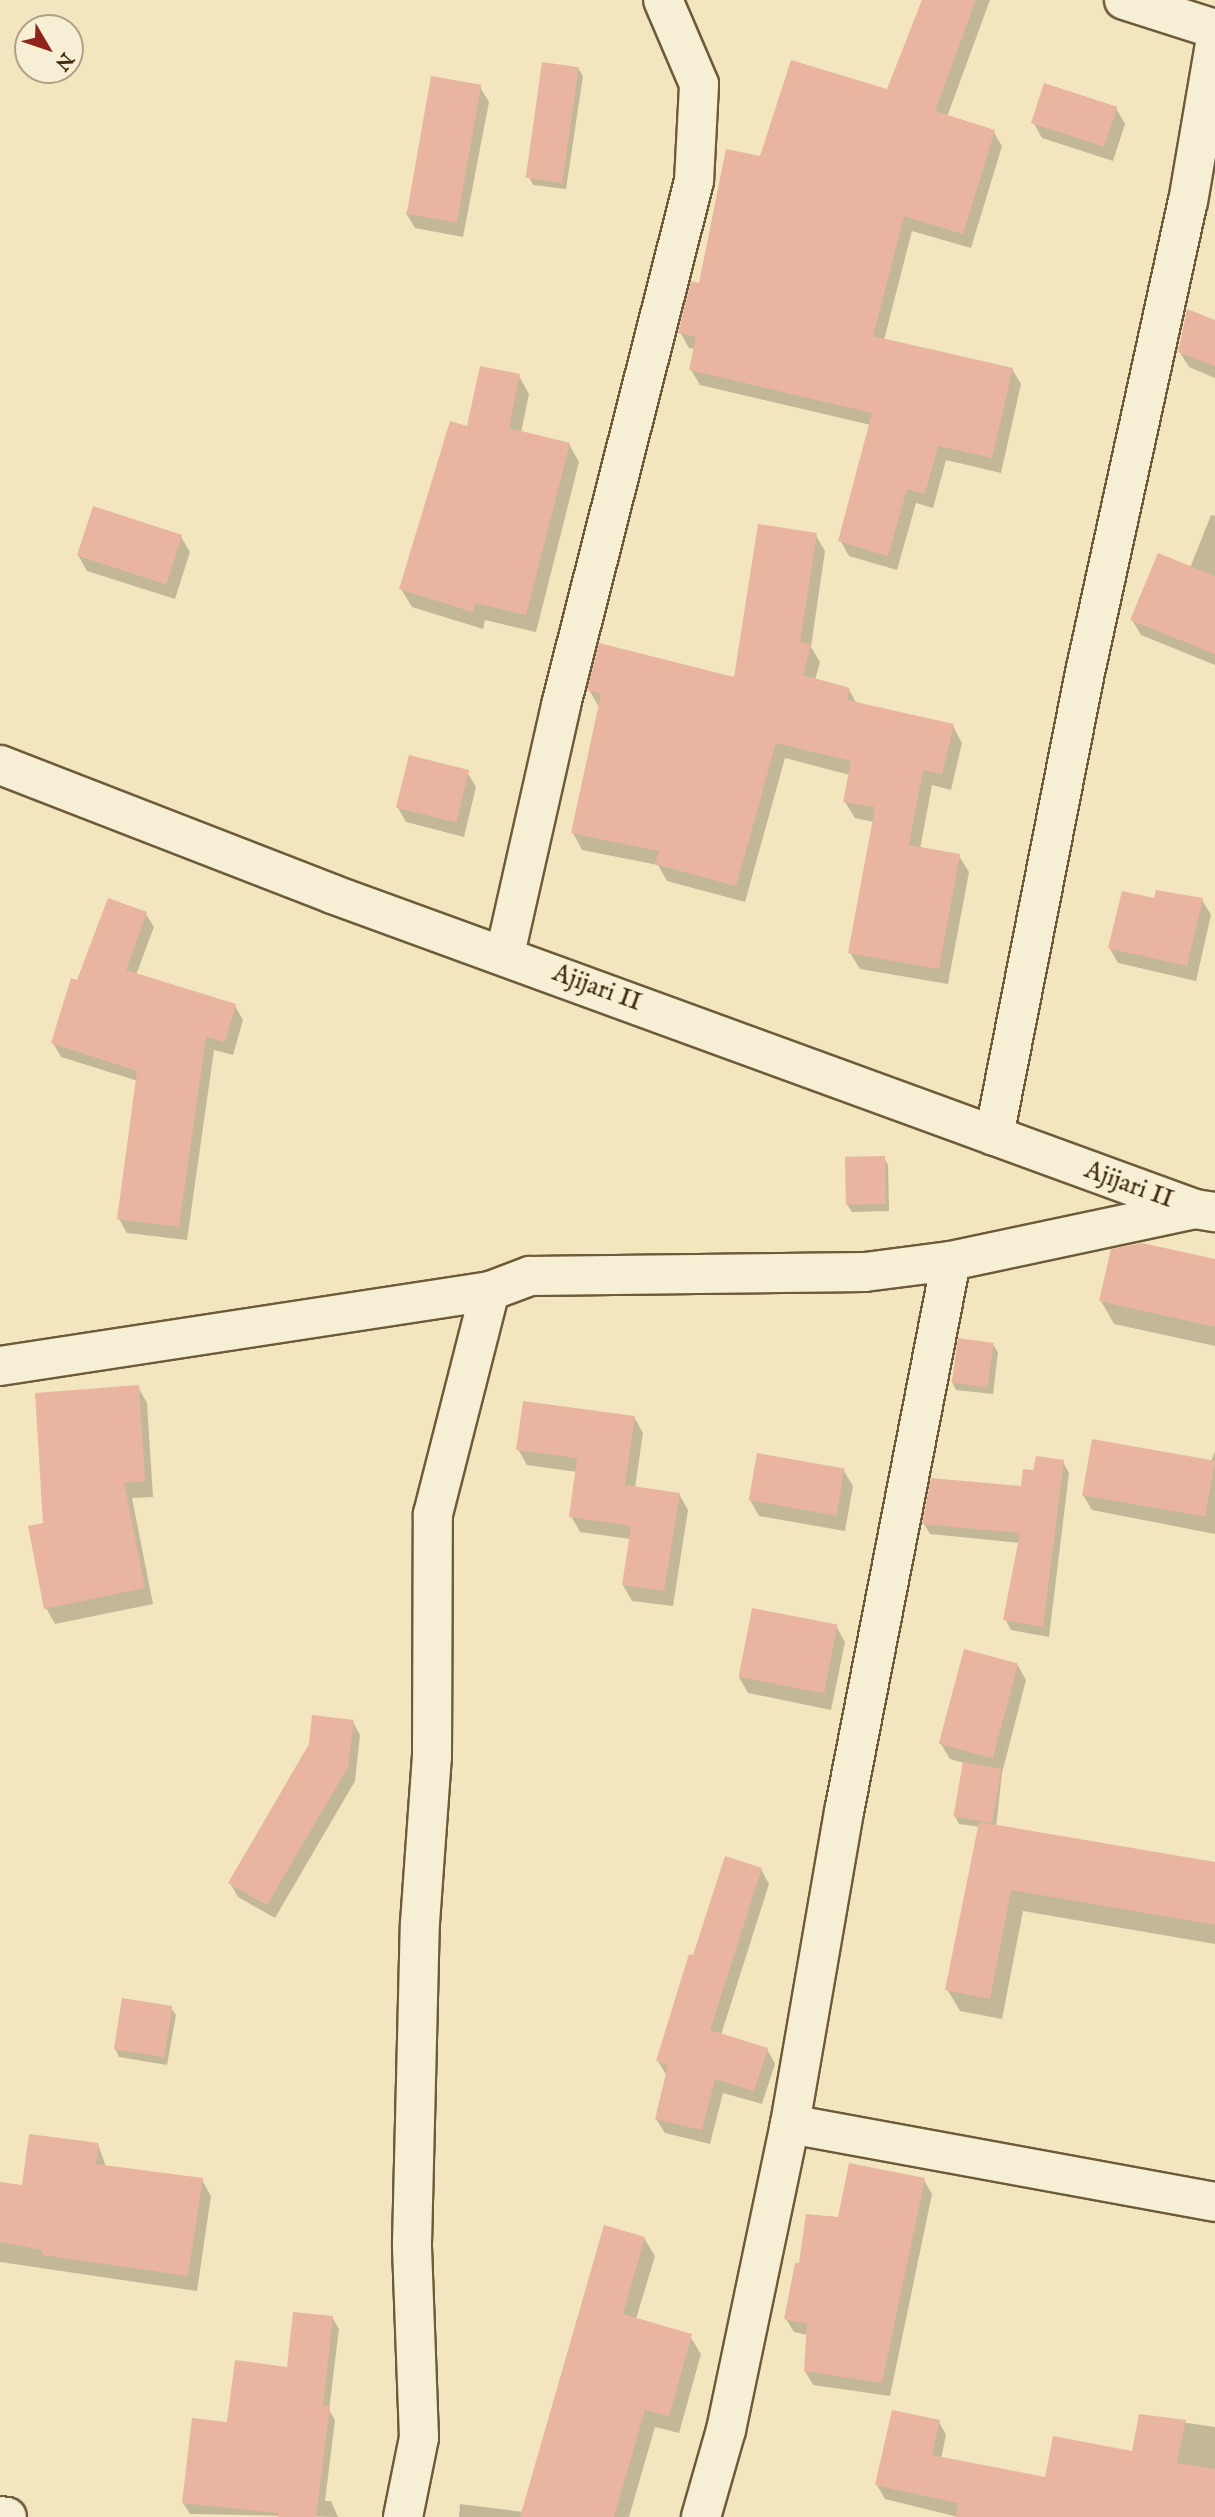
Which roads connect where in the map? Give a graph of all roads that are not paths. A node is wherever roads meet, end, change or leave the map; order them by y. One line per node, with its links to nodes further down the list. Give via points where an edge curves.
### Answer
1 (663, 0): 7 (street, via 699,84 694,181 561,705)
2 (1124, 0): 3 (street)
3 (1215, 29)
4 (1215, 44): 5 (street)
5 (1209, 112): 8 (street, via 1023,977)
6 (0, 765): 7 (street, Ajijari II, via 332,894)
7 (506, 954): 8 (street, Ajijari II)
8 (994, 1136): 9 (street, Ajijari II)
9 (1205, 1210): 10 (street)
10 (951, 1261): 11 (street, via 865,1272 530,1276); 13 (street, via 844,1812)
11 (490, 1291): 12 (street); 17 (street, via 433,1514 432,1757 420,1923 412,2244 418,2438)
12 (0, 1366)
13 (790, 2124): 14 (street); 18 (street, via 726,2430)
14 (1215, 2202)
15 (0, 2516): 16 (street)
16 (7, 2517)
17 (403, 2517)
18 (701, 2517)

